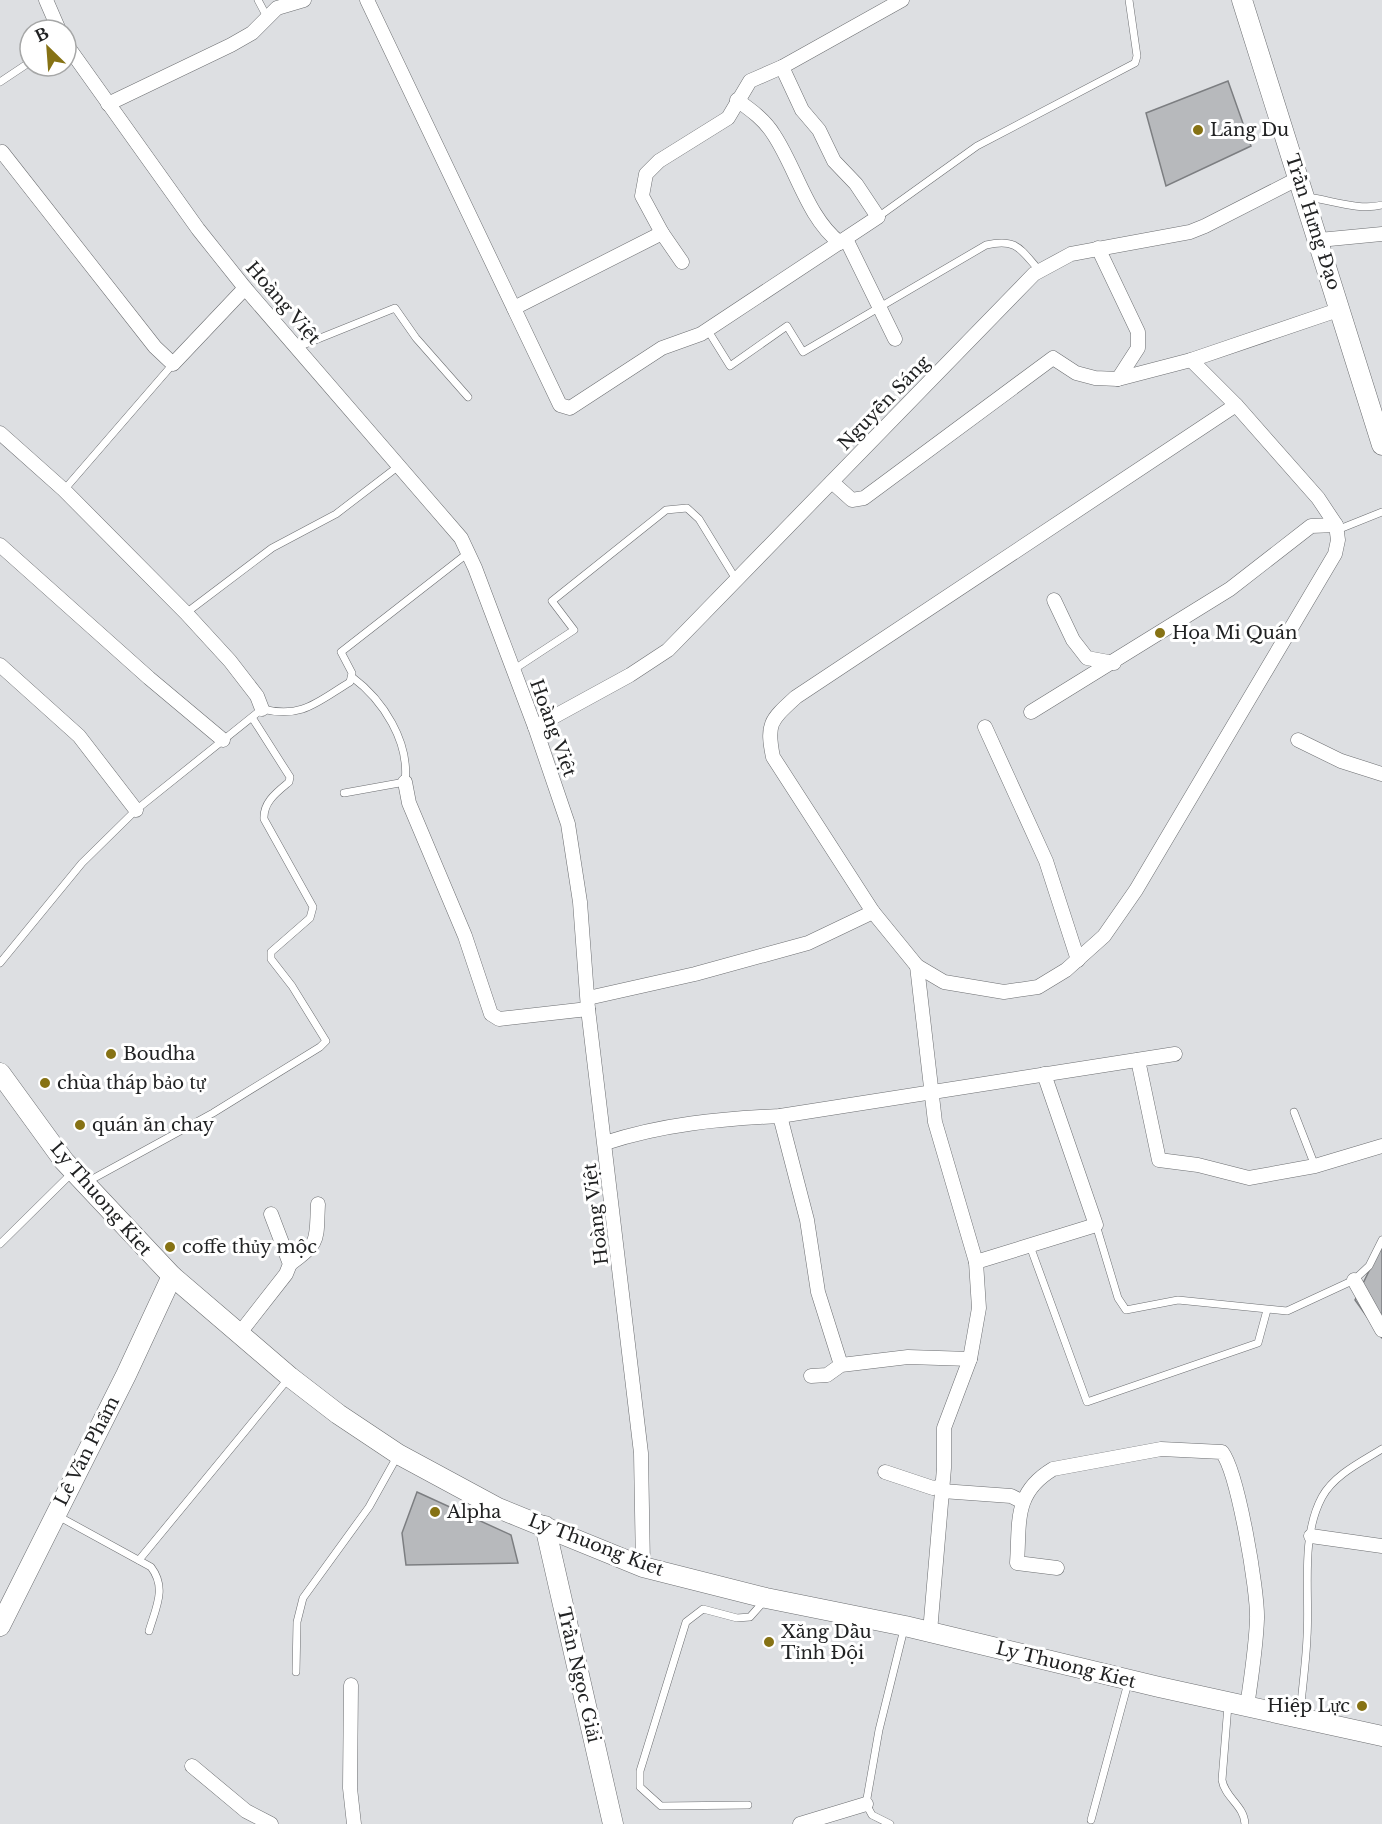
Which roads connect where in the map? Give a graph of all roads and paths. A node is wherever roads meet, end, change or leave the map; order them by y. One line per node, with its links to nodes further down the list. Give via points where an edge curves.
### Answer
1 (46, 0): 9 (street)
2 (258, 0): 8 (lane)
3 (304, 0): 8 (street, via 278,8)
4 (368, 0): 28 (street)
5 (902, 0): 11 (street)
6 (1129, 0): 19 (lane, via 1135,63 977,146)
7 (1242, 0): 17 (street, Trần Hưng Đạo)
8 (267, 17): 15 (street, via 252,33 231,45)
9 (54, 18)
10 (78, 61): 15 (street, Hoàng Việt)
11 (782, 67): 14 (street, via 750,81); 19 (street, via 802,110 819,130 834,161 856,184)
12 (18, 70): 13 (lane)
13 (0, 82)
14 (737, 100): 20 (street, via 728,117 659,161 646,174 642,196); 23 (street, via 775,135 825,230)
15 (108, 104): 27 (street, Hoàng Việt)
16 (1, 151): 35 (street, via 155,347)
17 (1302, 187): 18 (lane, via 1358,207); 22 (street, Trần Hưng Đạo); 24 (street, Nguyễn Sáng, via 1191,232)
18 (1382, 205)
19 (878, 217): 23 (street)
20 (662, 233): 25 (street); 28 (street)
21 (1382, 234): 22 (street)
22 (1319, 240): 30 (street, Trần Hưng Đạo)
23 (843, 241): 29 (street); 31 (street)
24 (1098, 248): 26 (street, Nguyễn Sáng, via 1071,254); 36 (street, via 1138,332 1138,348)
25 (682, 262)
26 (1040, 270): 29 (lane, via 1016,244 1004,241 986,245); 42 (street, Nguyễn Sáng)
27 (245, 288): 33 (street, Hoàng Việt); 35 (street)
28 (514, 308): 31 (street, via 564,408 570,408 662,348)
29 (880, 308): 31 (lane, via 803,352 788,326 730,366); 32 (street)
30 (1341, 309): 34 (street); 40 (street, Trần Hưng Đạo)
31 (707, 330)
32 (895, 339)
33 (298, 347): 37 (lane, via 395,308); 41 (street, Hoàng Việt)
34 (1191, 360): 36 (street); 38 (street)
35 (173, 364): 43 (lane)
36 (1118, 380): 42 (street, via 1076,373 1053,358 864,498 852,500)
37 (468, 397)
38 (1236, 405): 45 (street, via 1318,498); 65 (street, via 778,713 768,733 773,757)
39 (0, 433): 43 (street)
40 (1382, 443)
41 (400, 465): 47 (street, Hoàng Việt, via 461,538); 50 (lane, via 336,514 272,548)
42 (832, 483): 48 (street, Nguyễn Sáng)
43 (64, 490): 50 (street)
44 (1382, 512): 45 (lane)
45 (1337, 527): 51 (street, via 1311,526 1230,589); 66 (street, via 1335,554 1182,815 1104,936)
46 (0, 545): 59 (street)
47 (468, 552): 53 (street, Hoàng Việt); 54 (lane, via 341,652)
48 (737, 581): 53 (lane, via 699,519 687,508 666,510 552,601 574,630); 57 (street, Nguyễn Sáng, via 668,650)
49 (1054, 600): 51 (street, via 1073,640 1087,658)
50 (186, 613): 56 (street, via 257,696)
51 (1114, 663): 55 (street)
52 (0, 665): 64 (street, via 80,736)
53 (513, 670): 57 (street, Hoàng Việt)
54 (352, 677): 56 (lane, via 350,682 303,710); 62 (lane, via 371,692 396,732 407,765)
55 (1031, 712)
56 (257, 714): 59 (lane); 80 (lane, via 290,777 263,810 264,819 294,870 313,913 271,952 271,959 326,1041 213,1113)
57 (535, 727): 69 (street, Hoàng Việt, via 568,824 580,902)
58 (985, 727): 66 (street, via 1046,861)
59 (223, 740): 64 (lane)
60 (1299, 740): 61 (street, via 1341,761)
61 (1382, 774)
62 (405, 782): 63 (lane); 69 (street, via 409,803 465,936 491,1014 500,1019)
63 (344, 793)
64 (136, 810): 67 (lane, via 82,863)
65 (873, 912): 68 (street); 69 (street, via 808,943)
66 (1078, 960): 68 (street, via 1038,987 1004,992 944,982)
67 (0, 963)
68 (917, 966): 74 (street)
69 (588, 1003): 77 (street, Hoàng Việt)
70 (1175, 1054): 71 (street)
71 (1138, 1060): 73 (street); 79 (street, via 1159,1160 1249,1178)
72 (0, 1073): 80 (street, Ly Thuong Kiet)
73 (1044, 1074): 74 (street); 83 (street)
74 (934, 1091): 76 (street); 87 (street, via 935,1122)
75 (1294, 1112): 79 (lane)
76 (780, 1116): 77 (street, via 718,1119 646,1129); 95 (street, via 807,1220 818,1292)
77 (605, 1143): 108 (street, Hoàng Việt, via 641,1453)
78 (1382, 1146): 79 (street)
79 (1315, 1166)
80 (79, 1178): 85 (lane); 89 (street, Ly Thuong Kiet)
81 (318, 1204): 88 (street, via 316,1242)
82 (271, 1214): 88 (street)
83 (1096, 1225): 86 (street); 91 (lane, via 1118,1298 1126,1310 1178,1300)
84 (1382, 1240): 90 (lane, via 1369,1266)
85 (0, 1244)
86 (1030, 1246): 87 (street); 91 (lane, via 1087,1402 1258,1343)
87 (976, 1263): 94 (street, via 979,1308)
88 (290, 1264): 93 (street)
89 (172, 1275): 93 (street, Ly Thuong Kiet); 103 (street, Lê Văn Phẩm)
90 (1354, 1280): 91 (lane, via 1298,1308); 92 (street)
91 (1267, 1310)
92 (1382, 1330)
93 (239, 1334): 97 (street, Ly Thuong Kiet)
94 (970, 1359): 95 (street, via 923,1356); 101 (street, via 944,1428)
95 (841, 1365): 96 (street, via 827,1375)
96 (811, 1376)
97 (290, 1377): 99 (street, Ly Thuong Kiet); 107 (lane)
98 (1382, 1449): 105 (lane, via 1332,1484 1322,1498)
99 (398, 1454): 104 (street, Ly Thuong Kiet, via 498,1508); 115 (lane, via 369,1507 303,1598 297,1622)
100 (885, 1472): 101 (street)
101 (942, 1488): 102 (street, via 1011,1496); 114 (street)
102 (1021, 1501): 109 (street, via 1017,1563); 119 (street, via 1039,1477 1053,1469 1161,1449 1222,1452 1231,1468 1258,1617)
103 (55, 1514): 107 (lane); 111 (street, Lê Văn Phẩm)
104 (545, 1526): 108 (street, Ly Thuong Kiet); 128 (street, Trần Ngọc Giải)
105 (1311, 1536): 106 (street); 120 (lane)
106 (1382, 1546)
107 (139, 1560): 113 (lane, via 159,1577 161,1591)
108 (643, 1567): 110 (street, Ly Thuong Kiet)
109 (1057, 1568)
110 (766, 1598): 112 (street, Ly Thuong Kiet); 124 (lane, via 750,1617 737,1618 703,1609 686,1622 640,1771 640,1787 661,1806)
111 (0, 1626)
112 (905, 1626): 114 (street, Ly Thuong Kiet); 123 (lane, via 879,1730)
113 (149, 1631)
114 (930, 1632): 116 (street, Ly Thuong Kiet)
115 (296, 1672)
116 (1129, 1680): 118 (street, Ly Thuong Kiet); 125 (lane)
117 (351, 1685): 127 (street, via 350,1788)
118 (1228, 1702): 119 (street, Ly Thuong Kiet); 131 (lane, via 1222,1780 1224,1790 1242,1809)
119 (1248, 1707): 120 (street, Ly Thuong Kiet)
120 (1300, 1717): 121 (street, Ly Thuong Kiet)
121 (1382, 1736)
122 (192, 1766): 126 (street, via 246,1811)
123 (866, 1804): 129 (street); 130 (lane, via 872,1815)
124 (748, 1805)
125 (1091, 1820)
126 (271, 1824)
127 (354, 1824)
128 (613, 1824)
129 (800, 1824)
130 (890, 1824)
131 (1245, 1824)

